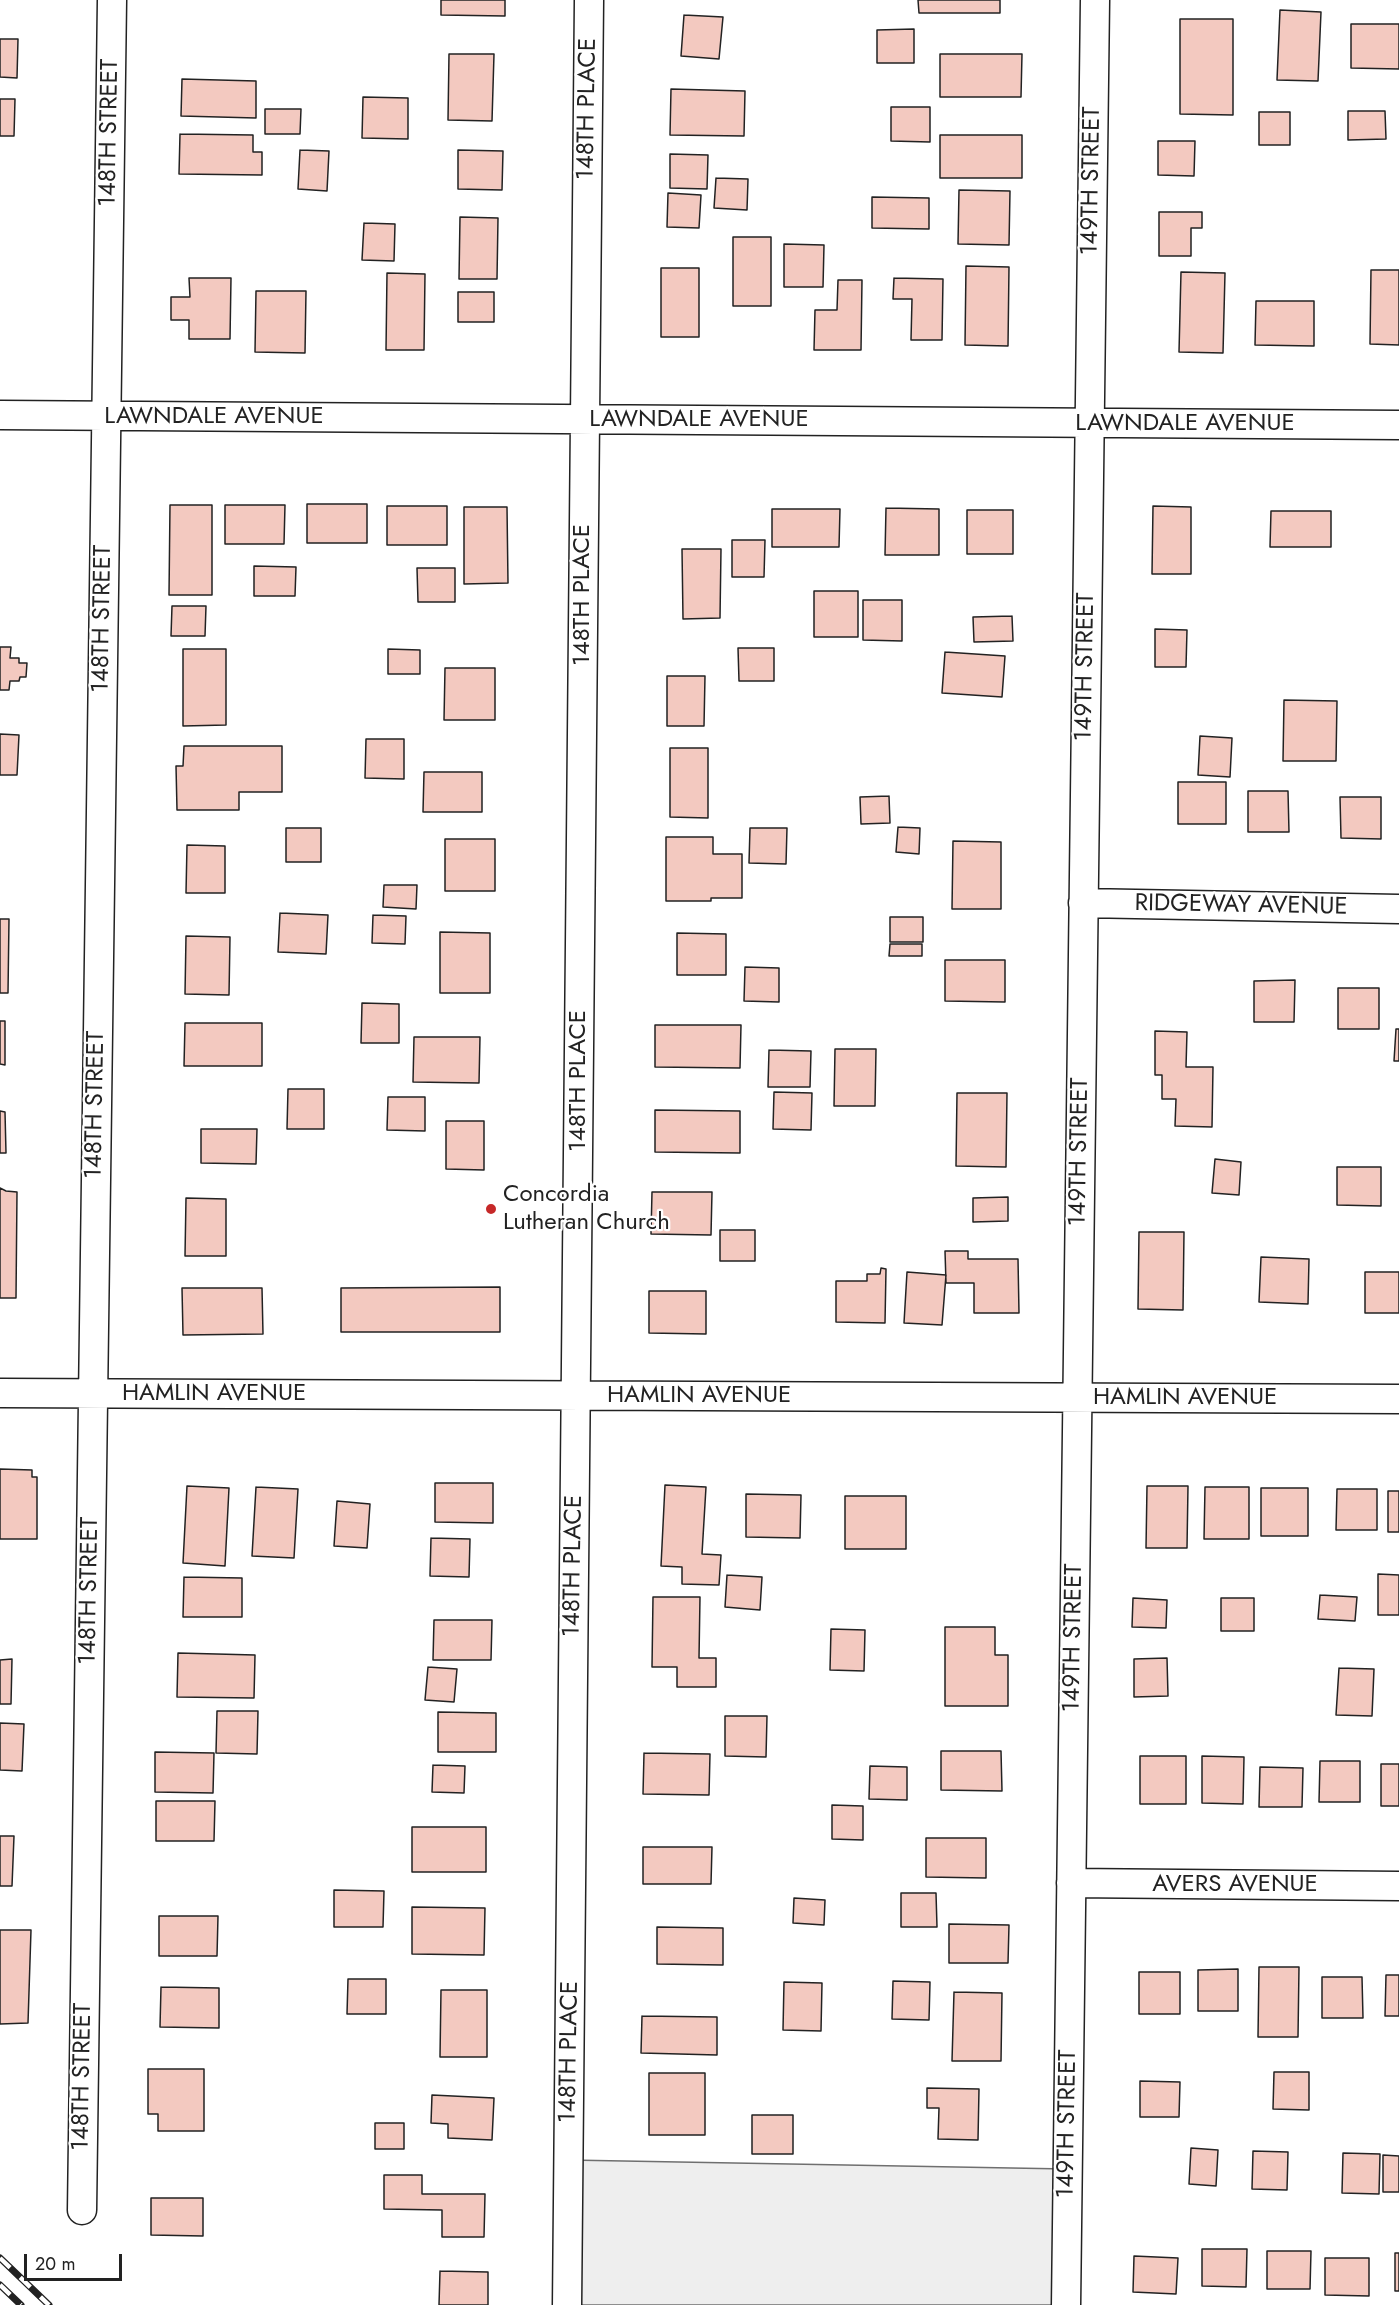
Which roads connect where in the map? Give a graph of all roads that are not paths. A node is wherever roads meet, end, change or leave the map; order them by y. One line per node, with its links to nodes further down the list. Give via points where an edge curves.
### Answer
1 (112, 0): 5 (street, 148TH STREET)
2 (589, 0): 6 (street, 148TH PLACE)
3 (1095, 0): 7 (street, 149TH STREET)
4 (0, 415): 5 (street, LAWNDALE AVENUE)
5 (106, 416): 6 (street, LAWNDALE AVENUE); 12 (street, 148TH STREET)
6 (584, 419): 7 (street, LAWNDALE AVENUE); 13 (street, 148TH PLACE)
7 (1089, 423): 8 (street, LAWNDALE AVENUE); 9 (street, 149TH STREET)
8 (1399, 425)
9 (1083, 903): 10 (street, RIDGEWAY AVENUE); 14 (street, 149TH STREET)
10 (1399, 909)
11 (0, 1393): 12 (street, HAMLIN AVENUE)
12 (92, 1393): 13 (street, HAMLIN AVENUE); 18 (street, 148TH STREET)
13 (576, 1395): 14 (street, HAMLIN AVENUE); 19 (street, 148TH PLACE)
14 (1077, 1398): 15 (street, HAMLIN AVENUE); 16 (street, 149TH STREET)
15 (1399, 1399)
16 (1071, 1883): 17 (street, AVERS AVENUE); 20 (street, 149TH STREET)
17 (1399, 1886)
18 (82, 2210)
19 (567, 2305)
20 (1066, 2305)

